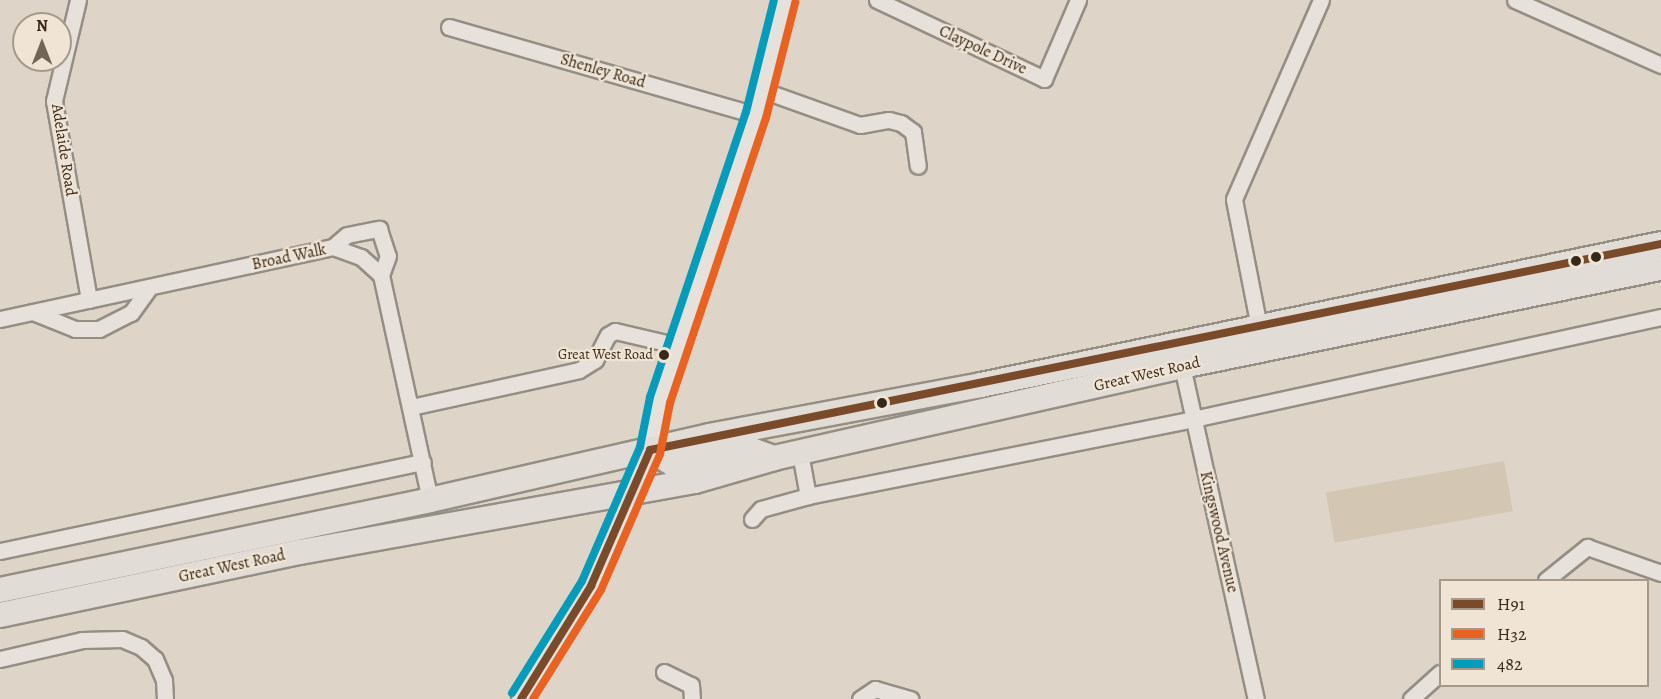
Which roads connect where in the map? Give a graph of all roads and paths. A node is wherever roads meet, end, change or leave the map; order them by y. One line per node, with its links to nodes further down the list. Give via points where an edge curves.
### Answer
1 (78, 0): 17 (street, Adelaide Road, via 54,101)
2 (785, 0): 9 (street)
3 (877, 0): 4 (street, Claypole Drive, via 1044,79)
4 (1078, 0)
5 (1321, 0): 21 (street, via 1234,199)
6 (1515, 0): 8 (street)
7 (449, 27): 10 (street, Shenley Road)
8 (1661, 65)
9 (762, 90): 10 (street); 11 (street, via 860,125 889,120 901,123 914,132)
10 (756, 115): 22 (street)
11 (918, 165)
12 (1661, 244): 21 (highway, Great West Road)
13 (333, 247): 15 (street, Broad Walk, via 361,257); 15 (street, via 346,235 379,229 388,256); 16 (street, Broad Walk)
14 (1661, 268): 23 (highway, Great West Road)
15 (381, 275): 24 (street)
16 (149, 288): 17 (street, Broad Walk); 18 (street, via 132,313 99,329 75,329)
17 (89, 300): 18 (street, Broad Walk)
18 (33, 312): 20 (street, Broad Walk)
19 (1661, 317): 25 (street)
20 (0, 319)
21 (1259, 327): 26 (highway, Great West Road)
22 (679, 346): 24 (street, via 615,331 608,335 595,360 579,370); 26 (street)
23 (1182, 366): 25 (street, Kingswood Avenue); 27 (highway, Great West Road)
24 (411, 407): 29 (street)
25 (1193, 419): 31 (street); 47 (street, Kingswood Avenue)
26 (650, 450): 28 (highway, via 673,464 749,449); 30 (street); 32 (highway, Great West Road)
27 (800, 453): 28 (highway, Great West Road); 31 (street)
28 (774, 458): 30 (highway, Great West Road, via 741,470)
29 (423, 462): 32 (street); 34 (street)
30 (631, 492): 38 (highway, Great West Road, via 300,552); 44 (street, via 591,586)
31 (808, 495): 33 (street, via 761,509)
32 (430, 501): 37 (highway, Great West Road)
33 (752, 519)
34 (0, 551)
35 (1661, 573): 36 (street, via 1605,550 1587,547)
36 (1547, 579)
37 (0, 590)
38 (0, 615)
39 (0, 659): 43 (street, via 82,640 122,639 155,658 164,680)
40 (664, 672): 45 (street, via 690,685)
41 (1439, 674): 48 (street)
42 (862, 696): 46 (street, via 875,689)
43 (165, 699)
44 (521, 699)
45 (692, 699)
46 (911, 699)
47 (1256, 699)
48 (1411, 699)

